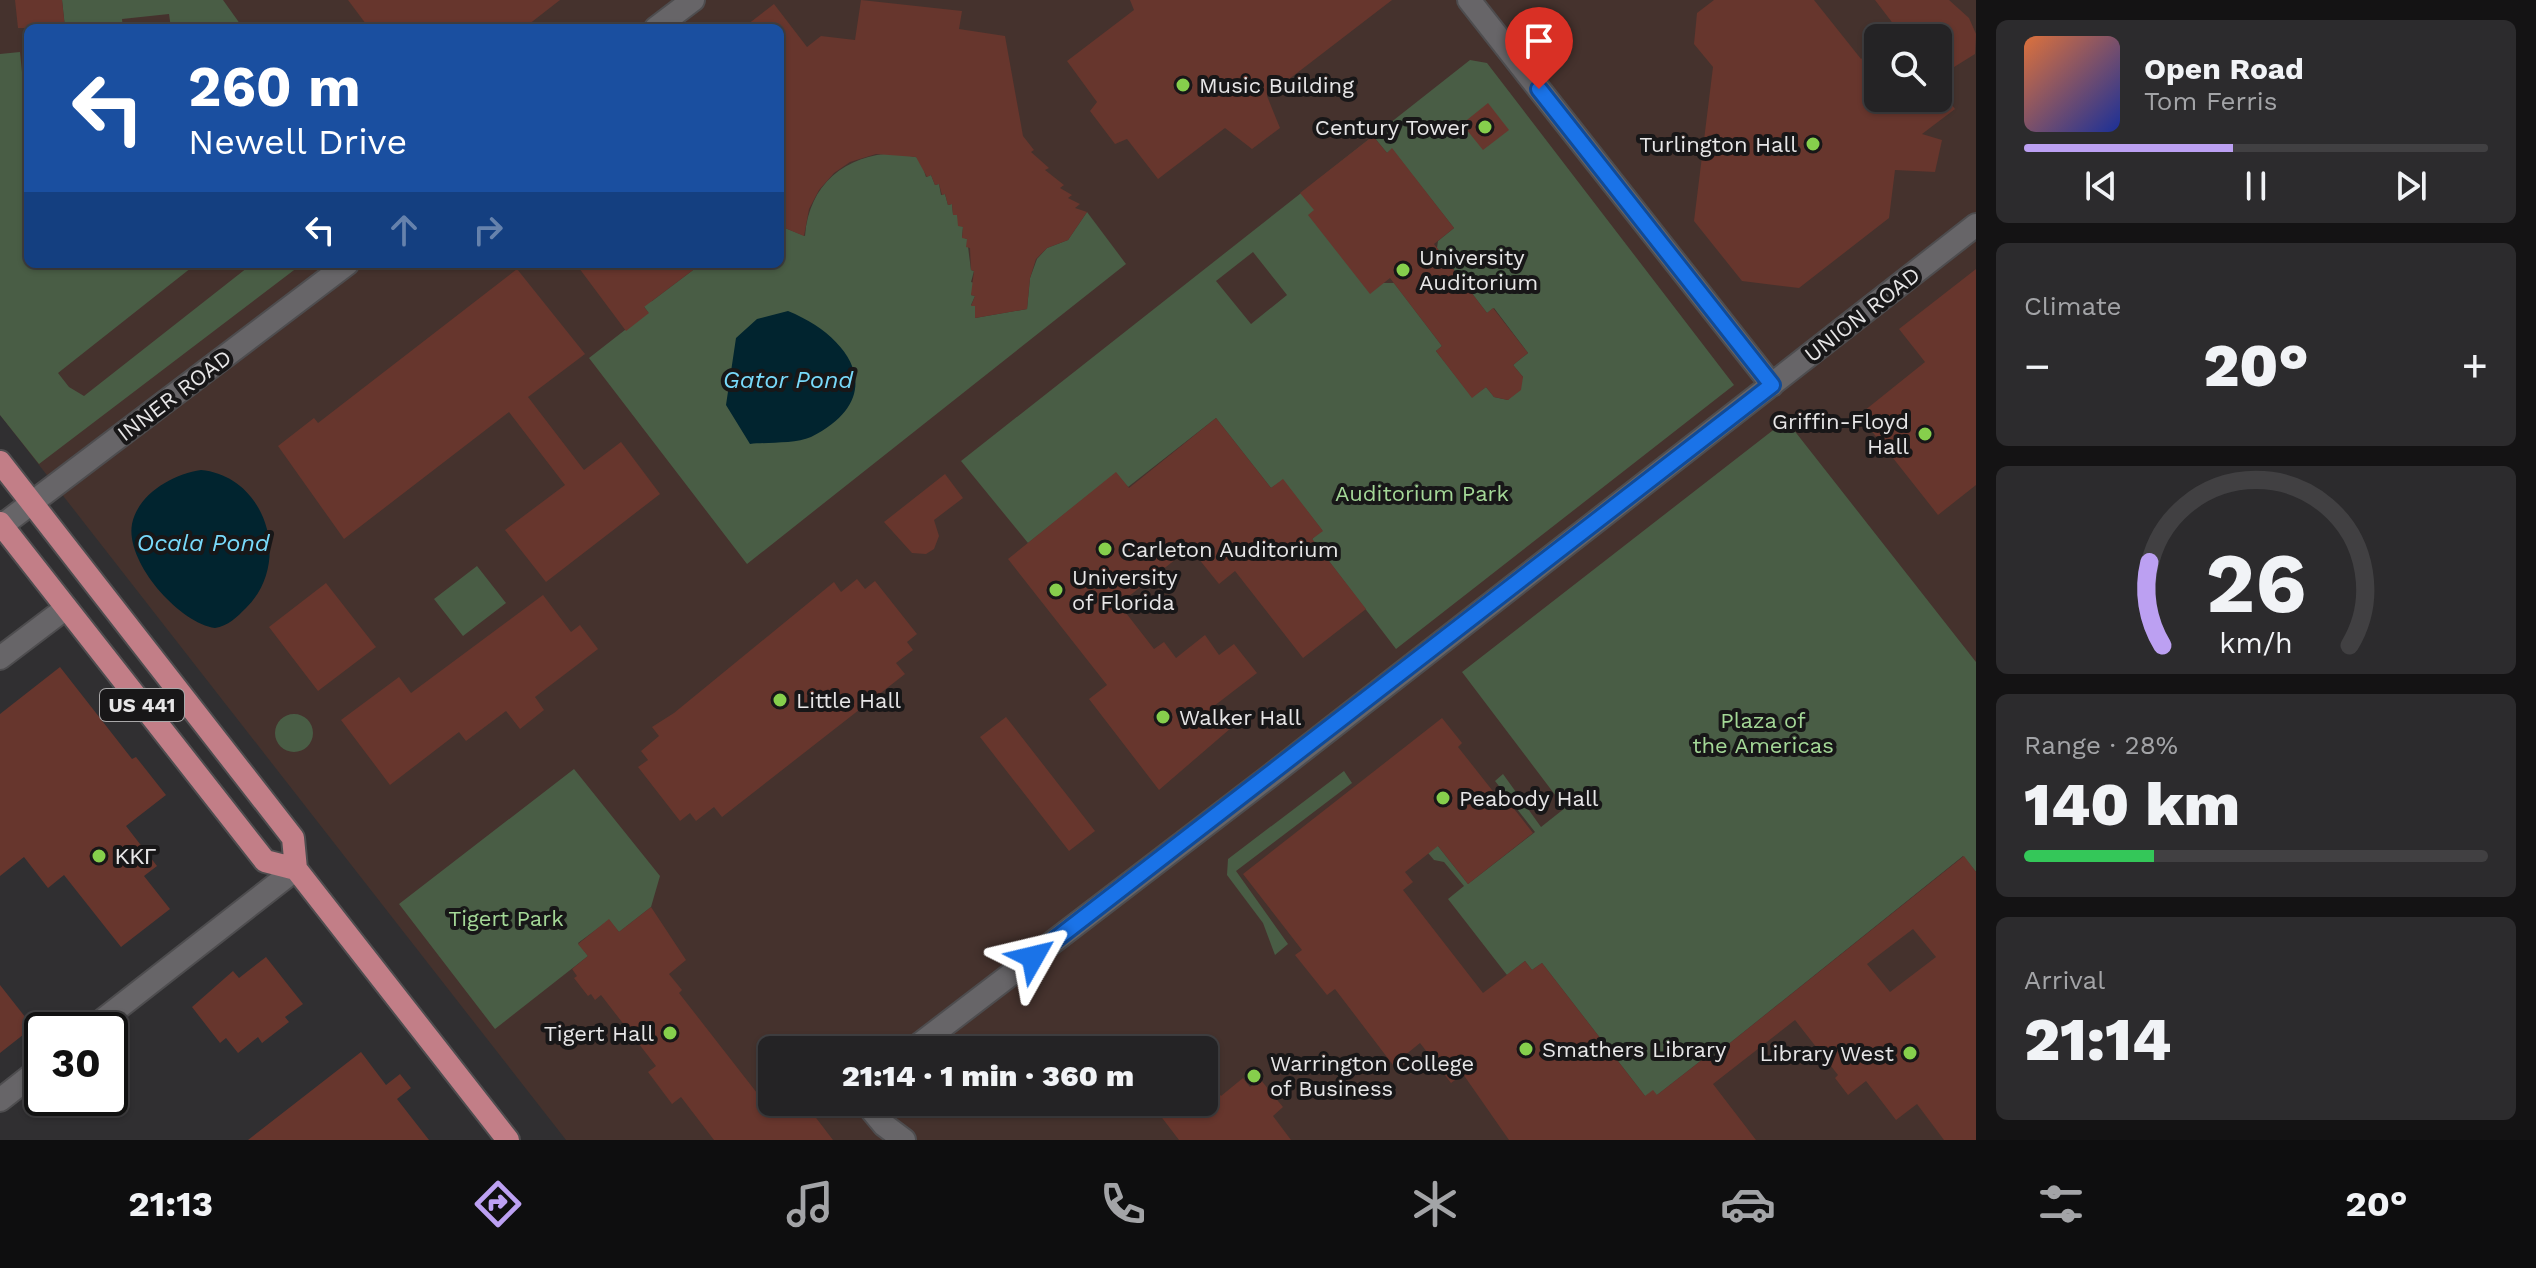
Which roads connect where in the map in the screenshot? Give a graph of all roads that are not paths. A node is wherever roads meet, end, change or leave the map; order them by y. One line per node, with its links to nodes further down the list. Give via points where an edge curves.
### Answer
1 (693, 0): 3 (street)
2 (1469, 0): 6 (street)
3 (661, 24)
4 (1976, 225): 6 (street, UNION ROAD)
5 (342, 268): 8 (street, INNER ROAD)
6 (1772, 385): 14 (street, UNION ROAD)
7 (0, 462): 8 (main road, US 441)
8 (31, 503): 9 (street, INNER ROAD); 12 (main road, US 441, via 293,838)
9 (1, 525): 10 (main road, US 441)
10 (66, 608): 11 (street); 12 (main road, US 441, via 265,861)
11 (0, 658)
12 (296, 869): 13 (street); 19 (main road, US 441)
13 (113, 1012)
14 (930, 1036)
15 (24, 1081): 16 (street)
16 (0, 1100)
17 (874, 1116): 18 (street)
18 (886, 1133): 20 (street)
19 (508, 1140)
20 (904, 1140)

